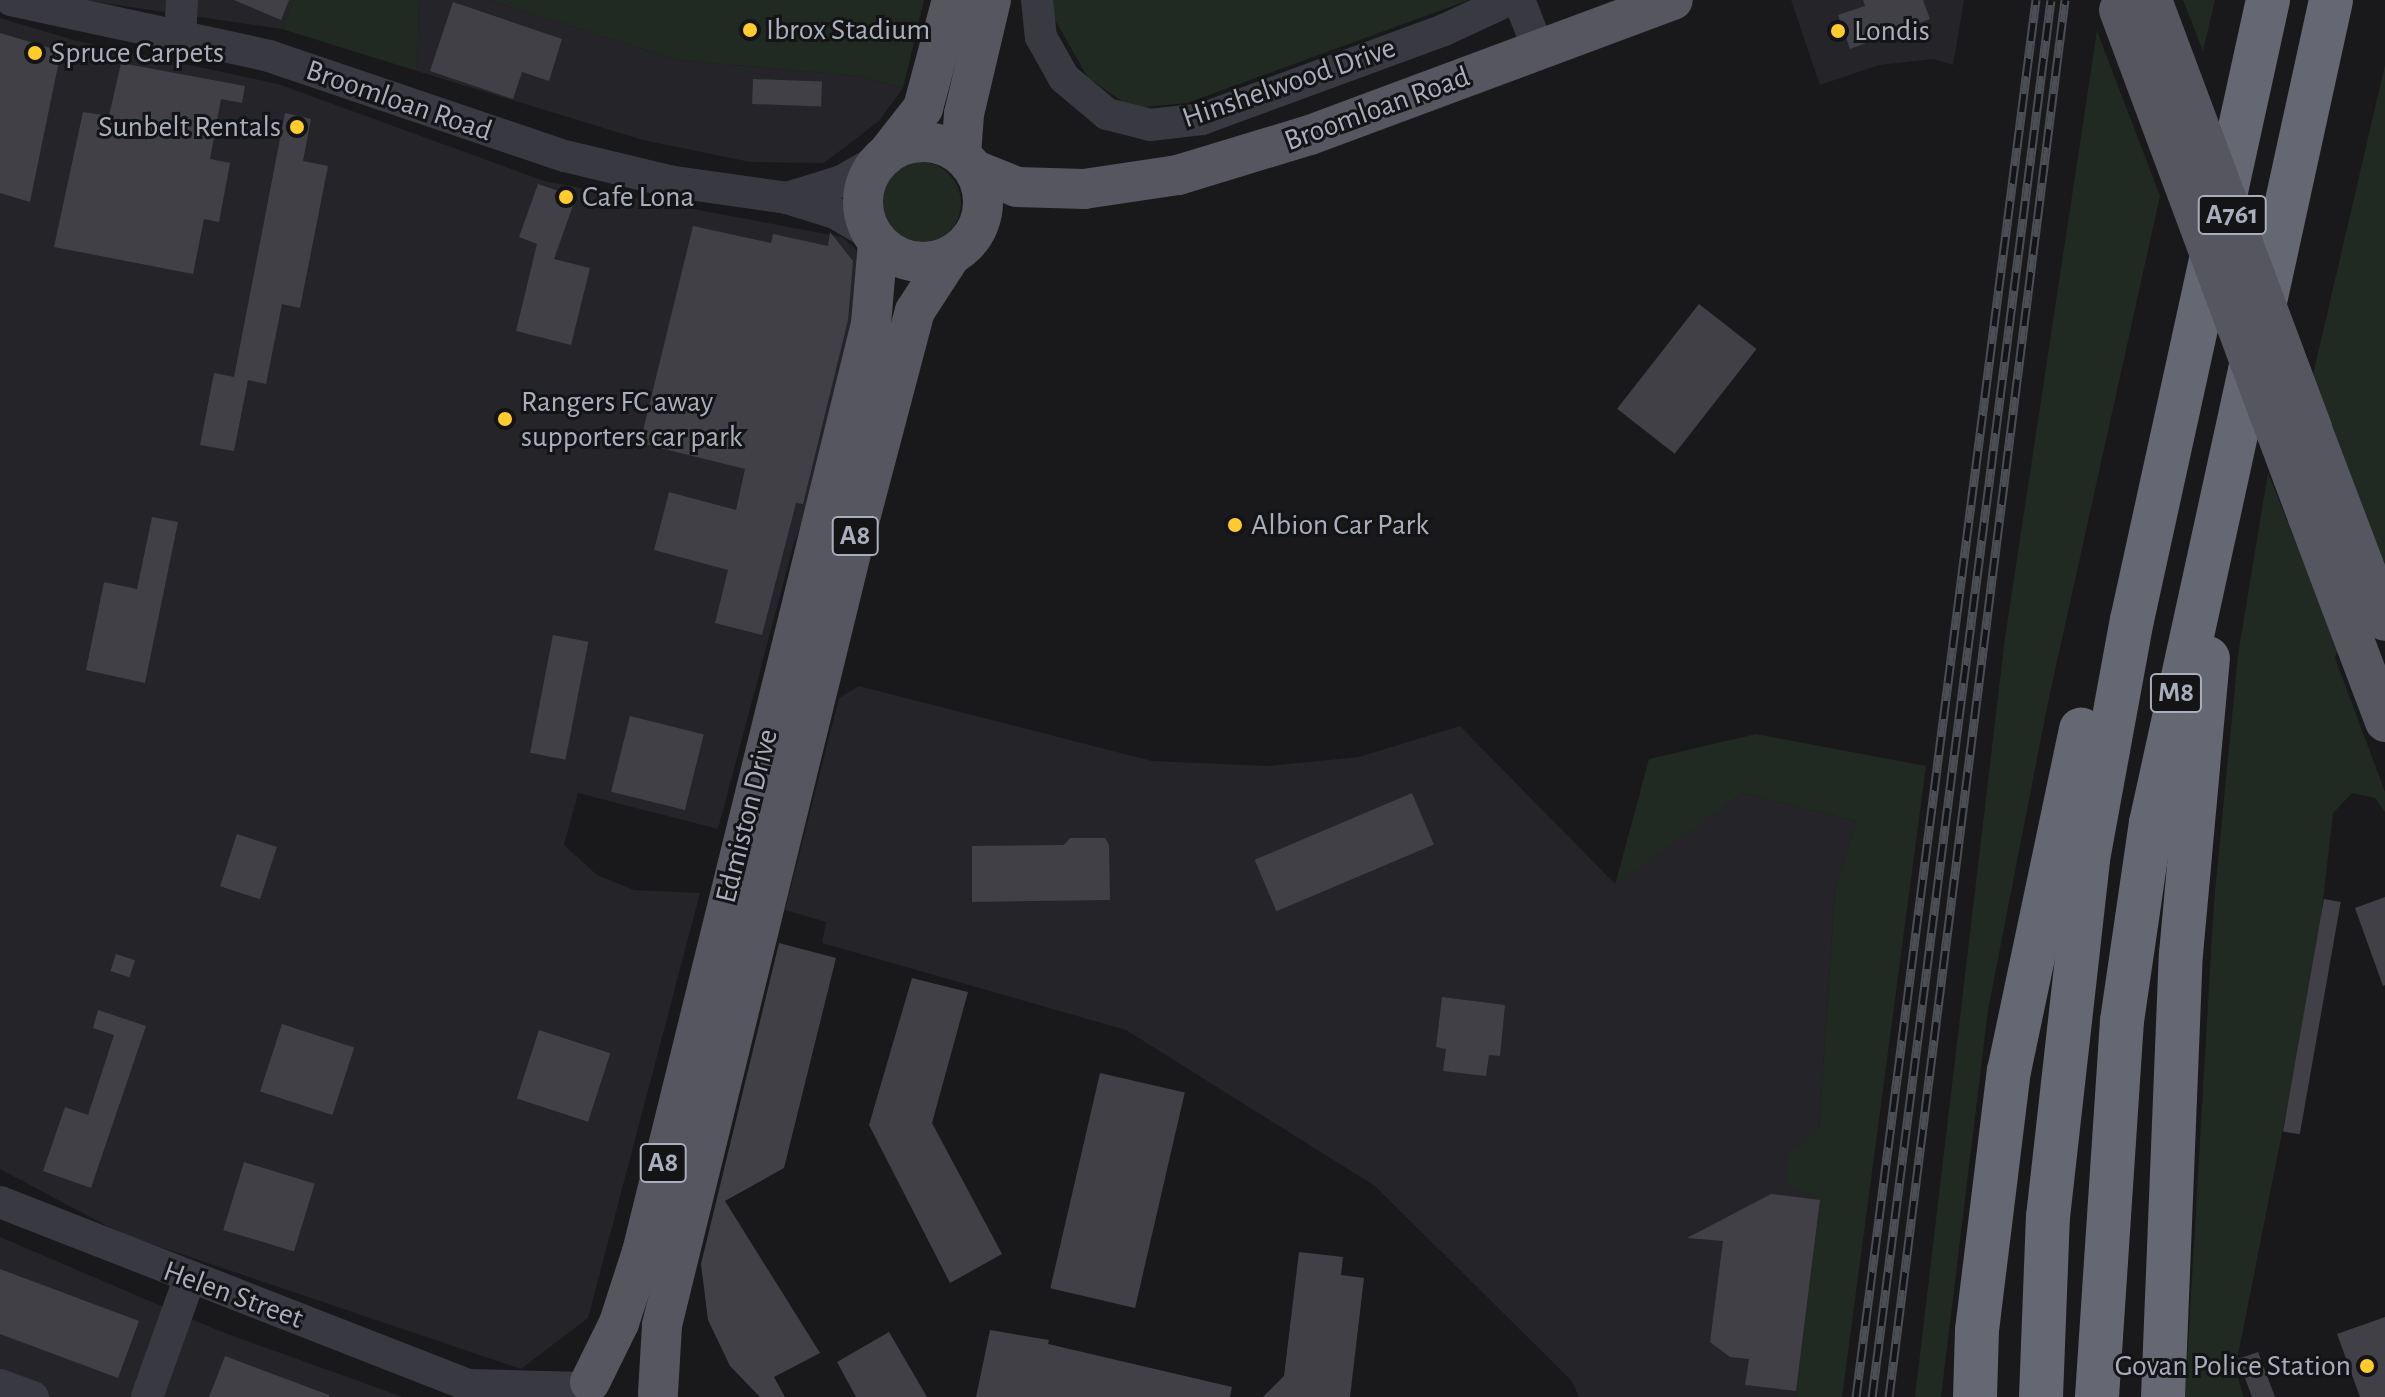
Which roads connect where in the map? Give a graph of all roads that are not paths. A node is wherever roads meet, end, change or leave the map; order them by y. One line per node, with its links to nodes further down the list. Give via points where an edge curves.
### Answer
1 (11, 0): 12 (street, Broomloan Road)
2 (182, 0): 12 (street)
3 (952, 0): 15 (main road, via 923,108)
4 (991, 0): 16 (main road, via 964,114)
5 (1037, 0): 6 (street, Hinshelwood Drive, via 1041,37 1064,78 1107,114 1150,125 1202,119 1444,30)
6 (1509, 0)
7 (1519, 0): 13 (street)
8 (2268, 0): 14 (highway, M8)
9 (2331, 0): 22 (highway, M8)
10 (1674, 2): 13 (main road, Broomloan Road)
11 (2129, 3): 23 (main road, A761, bridge, via 2312,429); 24 (main road, bridge, via 2308,518)
12 (180, 38): 18 (street, Broomloan Road, via 269,56 606,167)
13 (1539, 50): 17 (main road, Broomloan Road, via 1224,162 1178,175)
14 (2253, 79): 36 (highway, via 2108,607 2034,945 2001,1128 1977,1330); 37 (highway, M8, via 2132,620 2088,859 2050,1202)
15 (885, 156): 16 (main road, via 923,141); 18 (street, Broomloan Road, via 842,181); 20 (main road, via 864,187 863,207)
16 (968, 162): 17 (main road, Broomloan Road, via 1017,187); 19 (main road, via 984,210)
17 (1084, 189): 19 (main road, Broomloan Road)
18 (787, 198): 20 (street, Broomloan Road, via 835,213)
19 (978, 229): 21 (main road)
20 (874, 238): 21 (main road, via 911,262); 25 (main road, Edmiston Drive / A8, via 871,324)
21 (950, 257): 25 (main road, Edmiston Drive / A8, via 929,286 907,339)
22 (2228, 464): 31 (highway, via 2187,858); 38 (highway, M8, via 2168,728 2136,915 2110,1155)
23 (2385, 621)
24 (2385, 722)
25 (764, 822): 26 (main road, Edmiston Drive / A8)
26 (734, 942): 30 (main road, Edmiston Drive / A8, via 619,1323); 33 (main road, Edmiston Drive / A8, via 662,1325)
27 (0, 1202): 28 (street, Helen Street)
28 (189, 1280): 32 (street, Helen Street); 35 (street)
29 (0, 1385): 34 (street)
30 (582, 1389): 32 (street, Helen Street); 33 (main road, via 624,1376)
31 (2162, 1389)
32 (478, 1391)
33 (660, 1395)
34 (33, 1397)
35 (147, 1397)
36 (1975, 1397)
37 (2041, 1397)
38 (2097, 1397)

